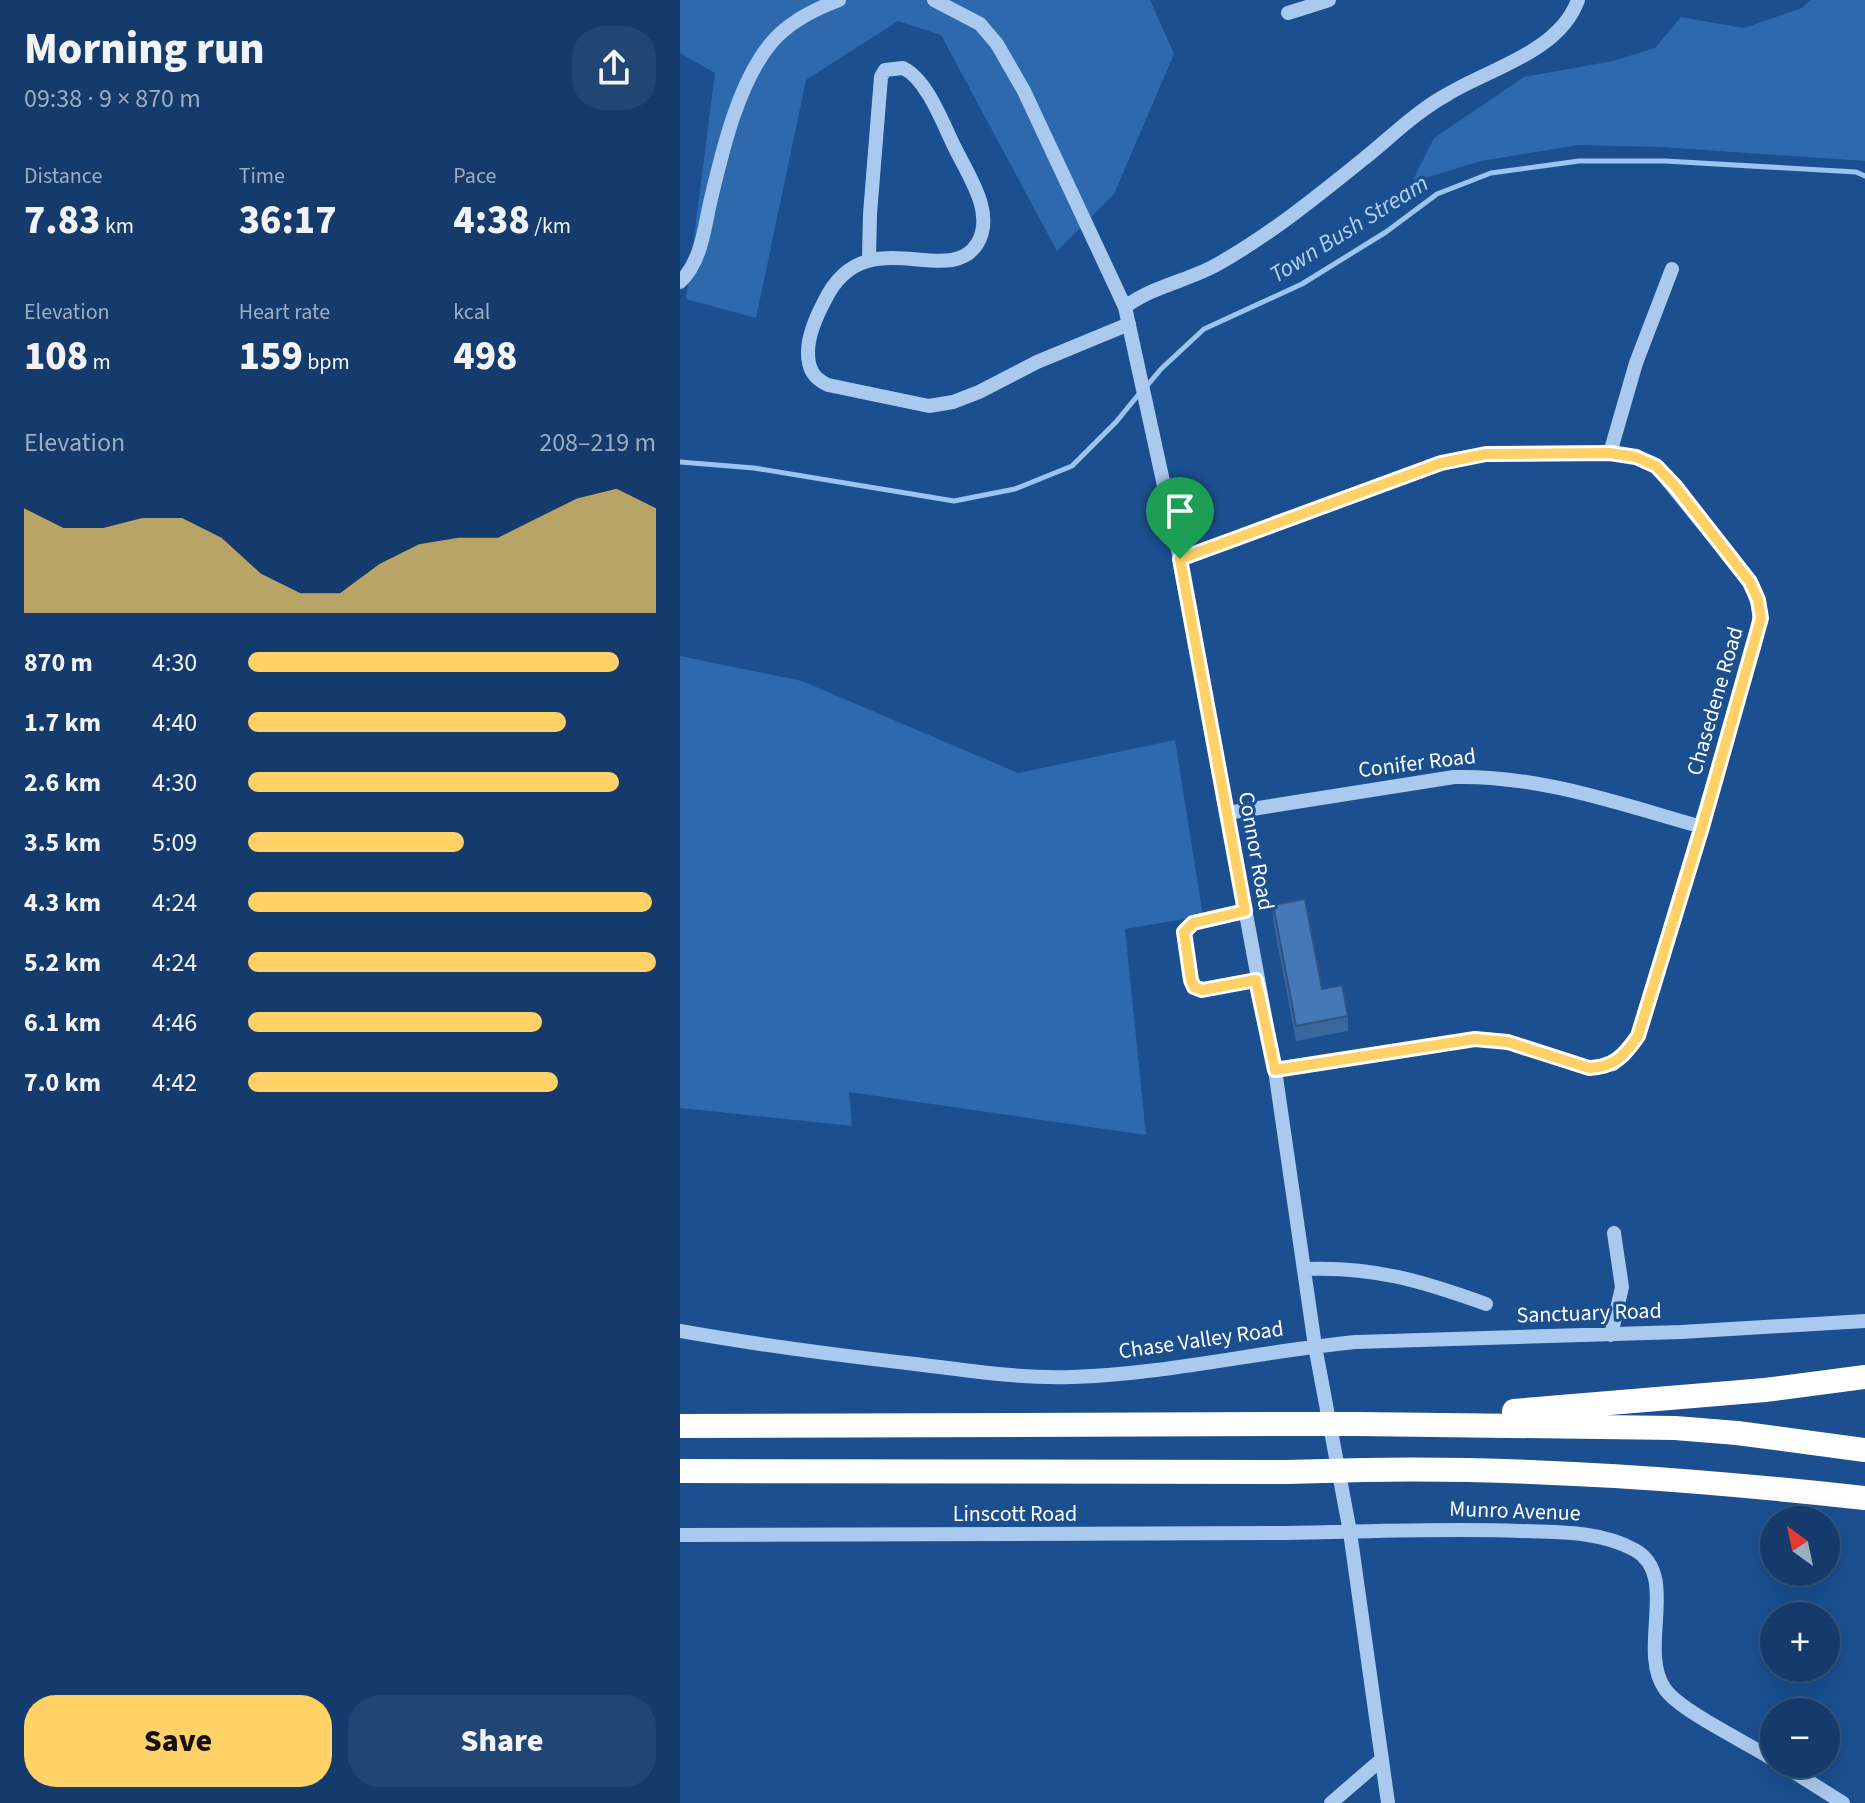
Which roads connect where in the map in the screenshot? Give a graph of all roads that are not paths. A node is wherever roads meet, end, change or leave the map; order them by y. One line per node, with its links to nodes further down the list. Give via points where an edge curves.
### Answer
1 (839, 0): 8 (street, via 795,22 772,42 754,69 737,108 700,249)
2 (934, 0): 9 (street, Connor Road, via 980,24 997,44)
3 (1329, 0): 5 (street)
4 (1578, 0): 9 (street, via 1553,35 1420,111 1263,236)
5 (1288, 13)
6 (869, 258): 6 (street, via 881,77 885,70 903,68 918,79 946,130 978,195 984,232 961,258); 10 (street, via 829,291 808,347 813,374 828,385 929,406 953,402)
7 (1672, 269): 11 (street, via 1636,363)
8 (680, 282)
9 (1125, 307): 10 (street, Connor Road)
10 (1129, 324): 12 (street, Connor Road)
11 (1610, 453): 12 (street, Chasedene Road, via 1486,454 1441,463); 14 (street, Chasedene Road, via 1656,466 1750,582 1758,600 1761,618 1754,647)
12 (1180, 559): 13 (street, Connor Road)
13 (1227, 813): 14 (street, Conifer Road, via 1454,777 1491,776 1586,794); 15 (street, Connor Road)
14 (1702, 827): 17 (street, Chasedene Road, via 1638,1036 1613,1064 1589,1068 1508,1042 1475,1039)
15 (1245, 911): 16 (street, Connor Road); 16 (street, via 1187,927 1191,980 1202,990)
16 (1256, 980): 17 (street, Connor Road)
17 (1275, 1070): 19 (street, Connor Road)
18 (1614, 1233): 23 (street, via 1622,1287)
19 (1304, 1269): 20 (street, via 1378,1271); 24 (street, Connor Road)
20 (1486, 1304)
21 (1865, 1321): 23 (street, Sanctuary Road)
22 (680, 1331): 24 (street, Chase Valley Road, via 774,1348 1039,1377 1180,1368)
23 (1611, 1335): 24 (street, Sanctuary Road)
24 (1315, 1346): 33 (street, Chase Valley Road)
25 (1865, 1377): 26 (highway)
26 (1400, 1423): 27 (highway, bridge); 28 (highway, via 1675,1428)
27 (680, 1426)
28 (1865, 1450)
29 (680, 1471): 30 (highway, bridge, via 1446,1469)
30 (1798, 1491): 31 (highway); 32 (highway)
31 (1865, 1498)
32 (1865, 1514)
33 (1350, 1532): 34 (street, Linscott Road); 35 (street, Munro Avenue, via 1564,1532 1632,1548 1644,1556 1655,1576 1654,1665 1665,1689 1684,1707); 36 (street, Chase Valley Road)
34 (680, 1535)
35 (1760, 1752)
36 (1382, 1759): 38 (street); 39 (street, Chase Valley Road)
37 (1803, 1778): 40 (street)
38 (1331, 1803)
39 (1388, 1803)
40 (1843, 1803)

